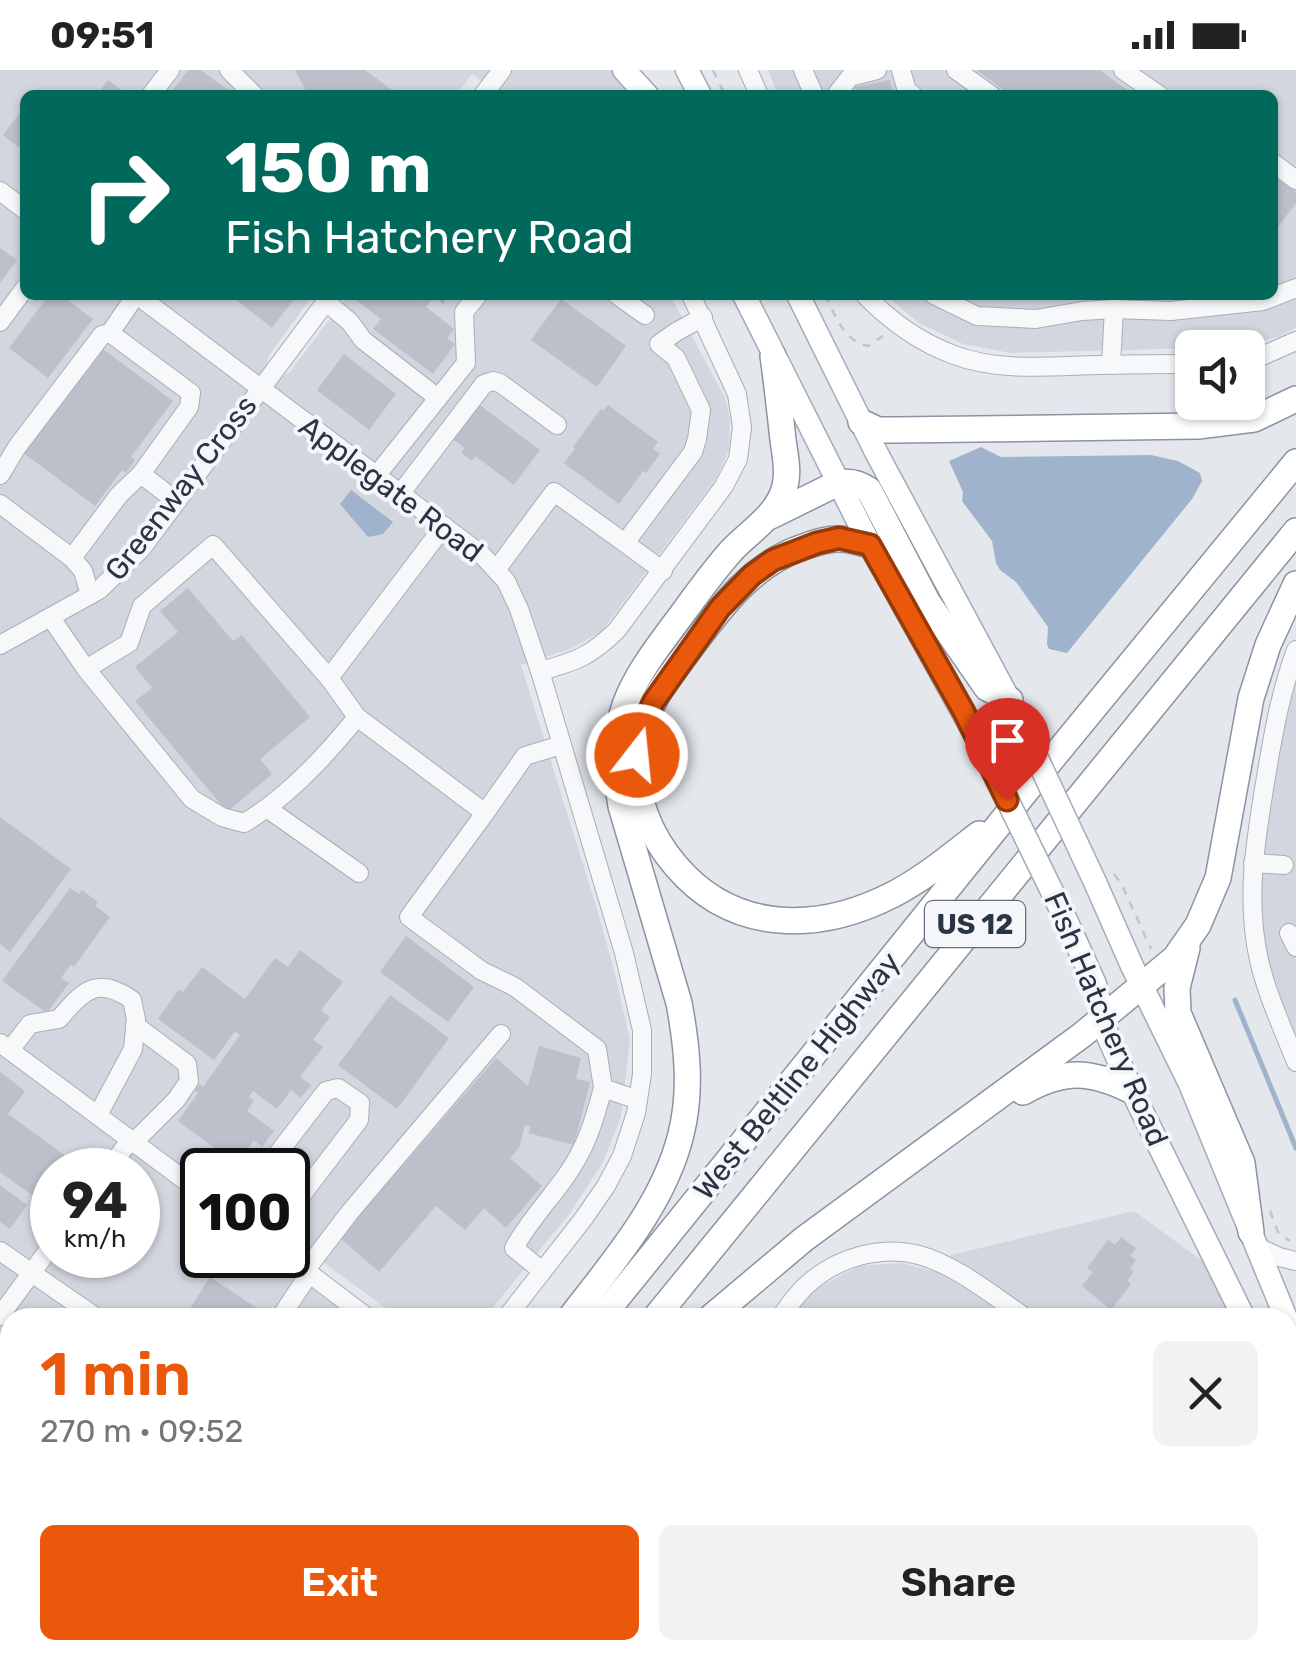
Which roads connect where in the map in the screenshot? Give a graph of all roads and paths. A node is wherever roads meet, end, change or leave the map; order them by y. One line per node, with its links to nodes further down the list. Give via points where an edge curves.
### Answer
1 (170, 70): 8 (street)
2 (229, 70): 9 (street)
3 (502, 70): 10 (street)
4 (624, 70): 11 (main road)
5 (878, 70): 12 (street, via 850,77)
6 (956, 70): 13 (street)
7 (1124, 70): 14 (street)
8 (155, 90)
9 (249, 90)
10 (487, 90)
11 (643, 90)
12 (840, 90)
13 (983, 90)
14 (1152, 90)
15 (0, 191): 16 (street)
16 (20, 206)
17 (20, 295): 35 (street)
18 (133, 300): 37 (street)
19 (144, 300): 43 (street, Applegate Road)
20 (327, 300): 43 (street, Greenway Cross)
21 (330, 300): 44 (street, via 363,340)
22 (474, 300): 44 (street, via 464,312 466,363)
23 (623, 300): 33 (street)
24 (694, 300): 34 (street)
25 (746, 300): 40 (main road, Fish Hatchery Road)
26 (800, 300): 46 (main road, Fish Hatchery Road)
27 (828, 300): 36 (path, via 855,343 868,346)
28 (870, 300): 41 (street, via 911,334 955,356 998,364)
29 (944, 300): 31 (street, via 977,316 1036,320)
30 (1266, 300): 32 (street, via 1171,311)
31 (1087, 303): 32 (street)
32 (1114, 308): 41 (street)
33 (645, 316)
34 (703, 318): 59 (street, via 659,344 676,358 700,410 693,452); 63 (street, via 737,394 738,459)
35 (0, 322)
36 (887, 331)
37 (110, 332): 49 (street); 50 (street, via 191,393 189,407)
38 (1296, 341): 39 (street)
39 (1265, 355)
40 (773, 356): 52 (main road, Fish Hatchery Road); 56 (highway, via 786,485)
41 (1111, 364): 42 (street)
42 (1175, 364)
43 (260, 389): 51 (street, Applegate Road); 54 (street, Greenway Cross)
44 (438, 398): 51 (street)
45 (1296, 399): 46 (highway, via 1254,418 1198,426 878,430)
46 (861, 422): 72 (main road, Fish Hatchery Road)
47 (557, 425): 53 (street, via 500,383 484,384)
48 (1296, 462): 76 (highway, West Beltline Highway / US 12)
49 (0, 474)
50 (141, 474): 54 (street); 61 (street)
51 (376, 476): 53 (street, Applegate Road)
52 (838, 483): 56 (highway); 60 (main road, Fish Hatchery Road); 72 (highway, via 870,490 928,603 987,688)
53 (400, 494): 57 (street, Applegate Road)
54 (176, 501): 65 (street, Greenway Cross, via 109,582)
55 (0, 504): 61 (street)
56 (766, 519): 115 (highway, via 722,561 640,670 619,724 621,806 679,1003 688,1071 678,1144 647,1213)
57 (444, 526): 62 (street, Applegate Road); 71 (street)
58 (1296, 531): 117 (highway, West Beltline Highway / US 12)
59 (625, 543): 62 (street, via 554,492); 63 (street)
60 (870, 545): 76 (highway, via 839,538 773,560 733,594 676,668 642,726 637,755 638,786 656,838 690,882 712,898 757,917 801,922 890,896); 86 (main road, Fish Hatchery Road, bridge, via 978,740 1095,984)
61 (72, 558): 65 (street)
62 (496, 570): 70 (street, Applegate Road, via 519,610)
63 (663, 570): 70 (street, via 598,649)
64 (1296, 584): 82 (highway, via 1252,698 1218,878)
65 (90, 595): 66 (street, Greenway Cross)
66 (50, 618): 67 (street, Greenway Cross); 69 (street)
67 (0, 646)
68 (1296, 650): 78 (street)
69 (86, 669): 71 (street, via 130,643 142,606 213,545); 75 (street, via 192,799 244,823)
70 (540, 671): 74 (street, Applegate Road)
71 (329, 678): 73 (street)
72 (1011, 702): 81 (main road, Fish Hatchery Road, bridge)
73 (357, 717): 75 (street); 77 (street)
74 (561, 745): 77 (street, via 526,756); 93 (street, Applegate Road, via 642,1030)
75 (268, 808): 80 (street)
76 (1011, 810): 116 (highway, West Beltline Highway / US 12)
77 (485, 813): 91 (street, via 409,917 598,1049)
78 (1253, 862): 79 (street); 85 (street, via 1259,962)
79 (1284, 866)
80 (359, 874)
81 (1101, 874): 83 (path, via 1122,885); 84 (main road, Fish Hatchery Road)
82 (1198, 925): 84 (highway, via 1176,958); 101 (highway, via 1179,974 1178,1013 1242,1164)
83 (1151, 949)
84 (1141, 985): 86 (highway); 101 (main road, Fish Hatchery Road)
85 (1288, 1013): 90 (street)
86 (1103, 1016): 92 (main road, Fish Hatchery Road); 98 (highway)
87 (135, 1025): 89 (street, via 132,1000 117,989 96,987 78,996 59,1020 30,1024); 94 (street, via 133,1049); 95 (street, via 187,1064 189,1081)
88 (501, 1034): 104 (street, via 350,1212)
89 (5, 1046): 94 (street)
90 (1296, 1062)
91 (602, 1088): 93 (street); 105 (street, via 582,1152 514,1248)
92 (1132, 1091): 98 (highway, via 1085,1074 1048,1079); 121 (main road, Fish Hatchery Road)
93 (638, 1100): 105 (street, Applegate Road, via 606,1186)
94 (98, 1115): 95 (street)
95 (132, 1141): 96 (street); 99 (street)
96 (126, 1148)
97 (283, 1148): 100 (street, via 326,1091 338,1088 360,1103 359,1120)
98 (896, 1172): 118 (highway)
99 (180, 1177)
100 (310, 1184)
101 (1254, 1239): 103 (street); 122 (main road, Fish Hatchery Road)
102 (0, 1251): 106 (street)
103 (1296, 1261)
104 (310, 1269)
105 (542, 1271): 114 (street, Applegate Road)
106 (30, 1272)
107 (30, 1275): 110 (street)
108 (39, 1278): 111 (street)
109 (304, 1278): 112 (street); 113 (street)
110 (3, 1308)
111 (83, 1308)
112 (286, 1308)
113 (338, 1308)
114 (514, 1308)
115 (577, 1308)
116 (609, 1308)
117 (663, 1308)
118 (722, 1308)
119 (788, 1308): 120 (street, via 830,1267 880,1252 945,1265)
120 (1011, 1308)
121 (1239, 1308)
122 (1282, 1308)

